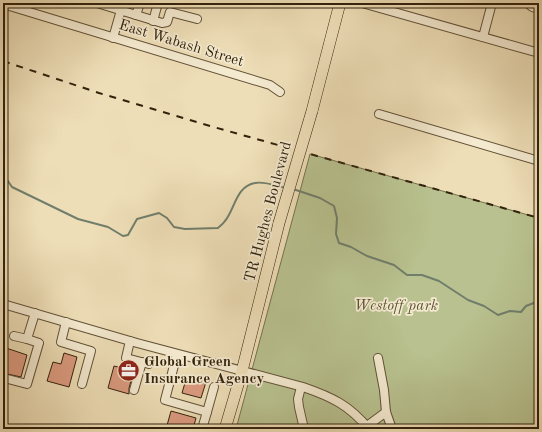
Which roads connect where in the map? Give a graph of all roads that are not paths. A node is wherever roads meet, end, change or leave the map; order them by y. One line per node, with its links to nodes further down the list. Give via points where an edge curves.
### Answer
1 (100, 3): 9 (street)
2 (140, 3): 11 (street)
3 (158, 3): 13 (street)
4 (340, 3): 28 (main road, TR Hughes Boulevard, bridge, via 279,223)
5 (362, 3): 14 (street)
6 (492, 3): 14 (street)
7 (528, 3): 10 (street, via 534,8)
8 (3, 4): 15 (street, East Wabash Street)
9 (122, 7): 11 (street); 15 (street)
10 (539, 7)
11 (136, 15): 13 (street)
12 (197, 19): 13 (street, via 170,12 165,23)
13 (153, 21)
14 (483, 37): 16 (street)
15 (113, 38): 17 (street, East Wabash Street, via 270,85)
16 (539, 54)
17 (280, 92)
18 (379, 114): 19 (street)
19 (539, 161)
20 (3, 304): 21 (street)
21 (35, 313): 22 (street); 24 (street)
22 (66, 322): 25 (street); 30 (street, via 61,342 91,351)
23 (14, 336): 24 (street)
24 (27, 339): 29 (street, via 39,343 27,384)
25 (130, 341): 26 (street); 33 (street, via 126,358 145,363)
26 (178, 354): 28 (street); 34 (street, via 165,400)
27 (378, 358): 35 (street)
28 (242, 371): 32 (street); 38 (main road, TR Hughes Boulevard)
29 (4, 378)
30 (82, 384)
31 (214, 387): 34 (street)
32 (301, 387): 36 (street, via 341,403); 39 (street, via 298,399)
33 (134, 390)
34 (207, 412): 37 (street)
35 (386, 412): 36 (street); 40 (street)
36 (368, 427)
37 (202, 429)
38 (225, 429)
39 (304, 429)
40 (392, 429)

